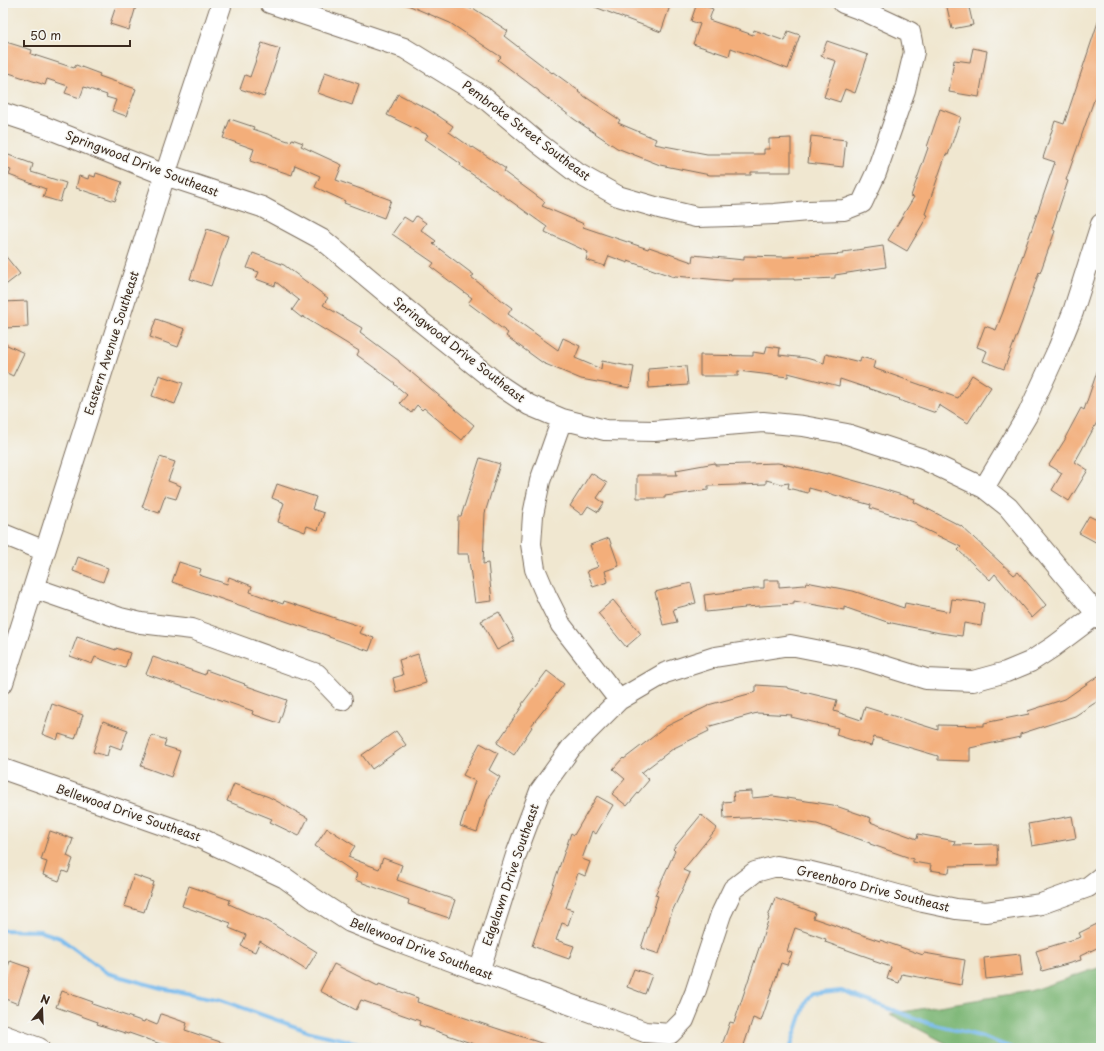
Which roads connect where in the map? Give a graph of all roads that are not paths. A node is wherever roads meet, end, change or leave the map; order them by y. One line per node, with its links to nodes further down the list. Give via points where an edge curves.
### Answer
1 (222, 3): 5 (street, Eastern Avenue Southeast)
2 (270, 3): 3 (street, Pembroke Street Southeast, via 404,48 482,96 577,173 618,196 696,216 739,216 844,210 862,203 876,173 905,90 914,52 910,32)
3 (843, 3)
4 (3, 113): 5 (street, Springwood Drive Southeast, via 45,126)
5 (166, 175): 7 (street, Springwood Drive Southeast, via 262,207 323,240 502,387 529,405); 10 (street, Eastern Avenue Southeast)
6 (1101, 224): 8 (street, via 1073,312 1058,349 1028,414)
7 (562, 419): 8 (street, Springwood Drive Southeast, via 605,430 654,431 763,422 803,426 847,434 915,456); 15 (street, via 540,481 531,544 535,569 561,625)
8 (984, 488): 12 (street, Springwood Drive Southeast, via 1008,507)
9 (3, 534): 10 (street)
10 (45, 551): 11 (street, Eastern Avenue Southeast)
11 (34, 588): 13 (street, Eastern Avenue Southeast); 14 (street, via 120,618 192,629 317,674)
12 (1100, 615): 15 (street, Edgelawn Drive Southeast, via 1030,662 973,681 926,679 862,659 790,645 715,657 665,673)
13 (3, 683)
14 (342, 700)
15 (619, 700): 18 (street, Edgelawn Drive Southeast, via 571,748 540,791 517,852)
16 (3, 769): 18 (street, Bellewood Drive Southeast, via 200,838 285,878 350,922)
17 (1101, 878): 19 (street, Greenboro Drive Southeast, via 1088,887 1041,904 986,912 923,902 807,871 777,866 755,872 733,889 721,914 684,1020)
18 (479, 972): 19 (street, Bellewood Drive Southeast, via 645,1032)
19 (670, 1034)
20 (3, 1035): 21 (street)
21 (39, 1048)

